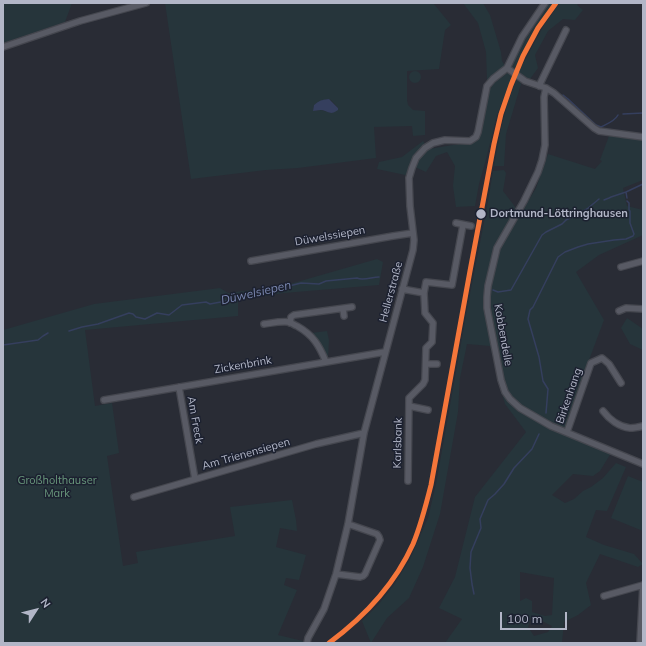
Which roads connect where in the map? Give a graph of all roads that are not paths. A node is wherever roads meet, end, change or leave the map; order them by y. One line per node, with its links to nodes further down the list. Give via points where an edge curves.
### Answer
1 (146, 3): 4 (street, via 80,21)
2 (545, 3): 5 (street, Hellerstraße)
3 (566, 30): 6 (street)
4 (3, 47)
5 (506, 68): 6 (street, via 525,81); 12 (street, Hellerstraße, via 487,86 478,132 474,139 433,143 416,158 409,178)
6 (540, 86): 7 (street)
7 (546, 88): 8 (street, via 599,131); 36 (street, Kobbendelle, via 545,145 542,160 524,201 497,248 488,286 487,308 505,392 526,412)
8 (643, 137)
9 (456, 223): 10 (street)
10 (463, 225): 11 (street); 17 (street, via 452,285 426,282)
11 (471, 226)
12 (413, 233): 13 (street, Düwelssiepen); 16 (street, Hellerstraße, via 414,244)
13 (251, 261)
14 (643, 261): 15 (street)
15 (621, 267)
16 (402, 289): 17 (street); 25 (street, Hellerstraße)
17 (424, 293): 27 (street, Karlsbank, via 424,313 433,323 432,342 426,348)
18 (343, 308): 19 (street); 22 (street); 23 (street, via 294,315)
19 (352, 308)
20 (643, 308): 21 (street, via 626,308)
21 (619, 311)
22 (344, 316)
23 (290, 322): 24 (street); 26 (street, via 313,338)
24 (264, 324)
25 (385, 352): 26 (street, Zickenbrink); 37 (street, Hellerstraße)
26 (326, 362): 30 (street, Zickenbrink)
27 (426, 364): 28 (street); 32 (street, Karlsbank, via 425,380 409,398)
28 (437, 364)
29 (621, 383): 36 (street, Birkenhang, via 602,358 591,363)
30 (179, 387): 31 (street, Zickenbrink); 39 (street, Am Freck)
31 (104, 400)
32 (409, 406): 33 (street, Karlsbank); 40 (street, Karlsbank)
33 (428, 410)
34 (603, 411): 35 (street, via 608,418 622,426)
35 (643, 426)
36 (567, 432): 38 (street, Kobbendelle)
37 (364, 433): 39 (street, Am Trienensiepen); 42 (street, Hellerstraße)
38 (643, 464)
39 (195, 479): 41 (street, Am Trienensiepen)
40 (408, 481)
41 (134, 497)
42 (348, 524): 43 (street, Hellerstraße); 43 (street, via 377,534 380,540 363,576)
43 (336, 574): 46 (street, Hellerstraße, via 324,609)
44 (643, 585): 45 (street); 47 (street)
45 (604, 596)
46 (307, 643)
47 (640, 643)

